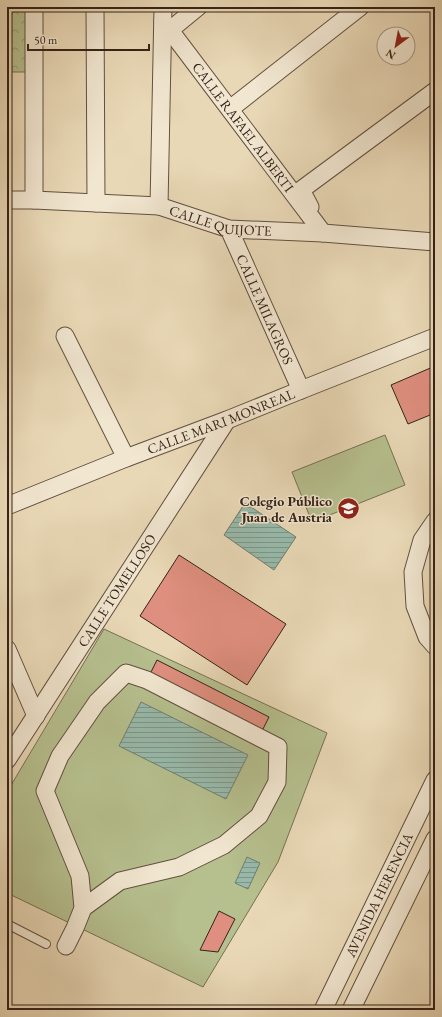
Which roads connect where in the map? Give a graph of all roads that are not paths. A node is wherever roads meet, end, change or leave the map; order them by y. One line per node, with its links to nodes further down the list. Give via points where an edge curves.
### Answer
1 (34, 7): 9 (street)
2 (95, 7): 10 (street)
3 (198, 7): 5 (street)
4 (360, 7): 7 (street)
5 (165, 19): 7 (street, CALLE RAFAEL ALBERTI); 11 (street)
6 (435, 91): 13 (street, via 301,190)
7 (230, 109): 13 (street, CALLE RAFAEL ALBERTI)
8 (7, 200): 9 (street, CALLE QUIJOTE)
9 (34, 200): 10 (street, CALLE QUIJOTE)
10 (96, 203): 11 (street, CALLE QUIJOTE)
11 (159, 206): 12 (street, CALLE QUIJOTE)
12 (229, 229): 13 (street, CALLE QUIJOTE); 17 (street, CALLE MILAGROS)
13 (322, 233): 14 (street, CALLE QUIJOTE)
14 (435, 242)
15 (65, 336): 19 (street)
16 (435, 337): 17 (street, CALLE MARI MONREAL)
17 (301, 390): 18 (street, CALLE MARI MONREAL)
18 (227, 420): 19 (street, CALLE MARI MONREAL); 24 (street, CALLE TOMELLOSO)
19 (126, 458): 20 (street, CALLE MARI MONREAL)
20 (7, 506)
21 (435, 521): 22 (street, via 422,540 413,572 415,606 427,637)
22 (435, 646)
23 (7, 649): 24 (street)
24 (36, 716): 25 (street, CALLE TOMELLOSO)
25 (7, 760)
26 (435, 780): 32 (street, AVENIDA HERENCIA)
27 (435, 839): 33 (street, AVENIDA HERENCIA)
28 (83, 908): 28 (street, via 120,880 179,867 224,845 259,816 274,789 277,782 278,747 147,680 126,673 97,702 60,756 45,792 80,876); 31 (street)
29 (7, 924): 30 (lane)
30 (46, 944)
31 (66, 946)
32 (323, 1010)
33 (351, 1010)

